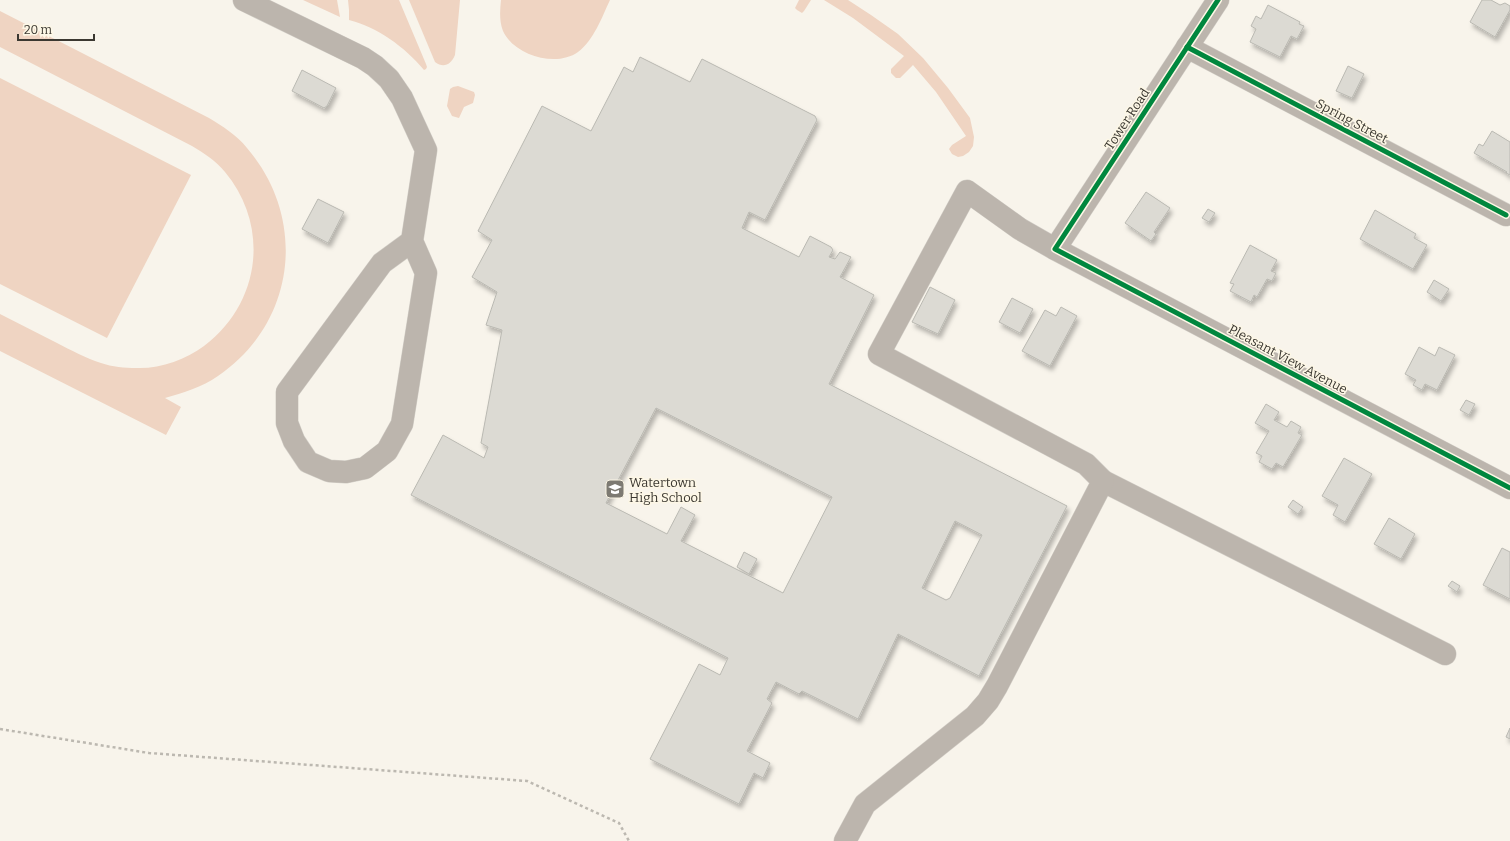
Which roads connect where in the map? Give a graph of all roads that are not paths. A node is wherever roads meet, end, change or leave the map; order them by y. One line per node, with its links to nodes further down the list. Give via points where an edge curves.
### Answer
1 (244, 0): 5 (street, via 363,58 389,79 402,98 426,150)
2 (1218, 0): 3 (street, Tower Road)
3 (1187, 47): 4 (street, Spring Street); 6 (street, Tower Road)
4 (1506, 215)
5 (412, 241): 5 (street, via 382,263 287,392 287,423 294,441 308,462 328,471 346,472 365,468 387,451 402,424 426,273)
6 (1055, 250): 7 (street, Pleasant View Avenue, via 1020,229 967,191 879,354 1086,464); 8 (street, Pleasant View Avenue)
7 (1102, 480): 9 (street); 10 (street, via 988,701 974,716 865,804)
8 (1510, 488)
9 (1445, 654)
10 (845, 841)

